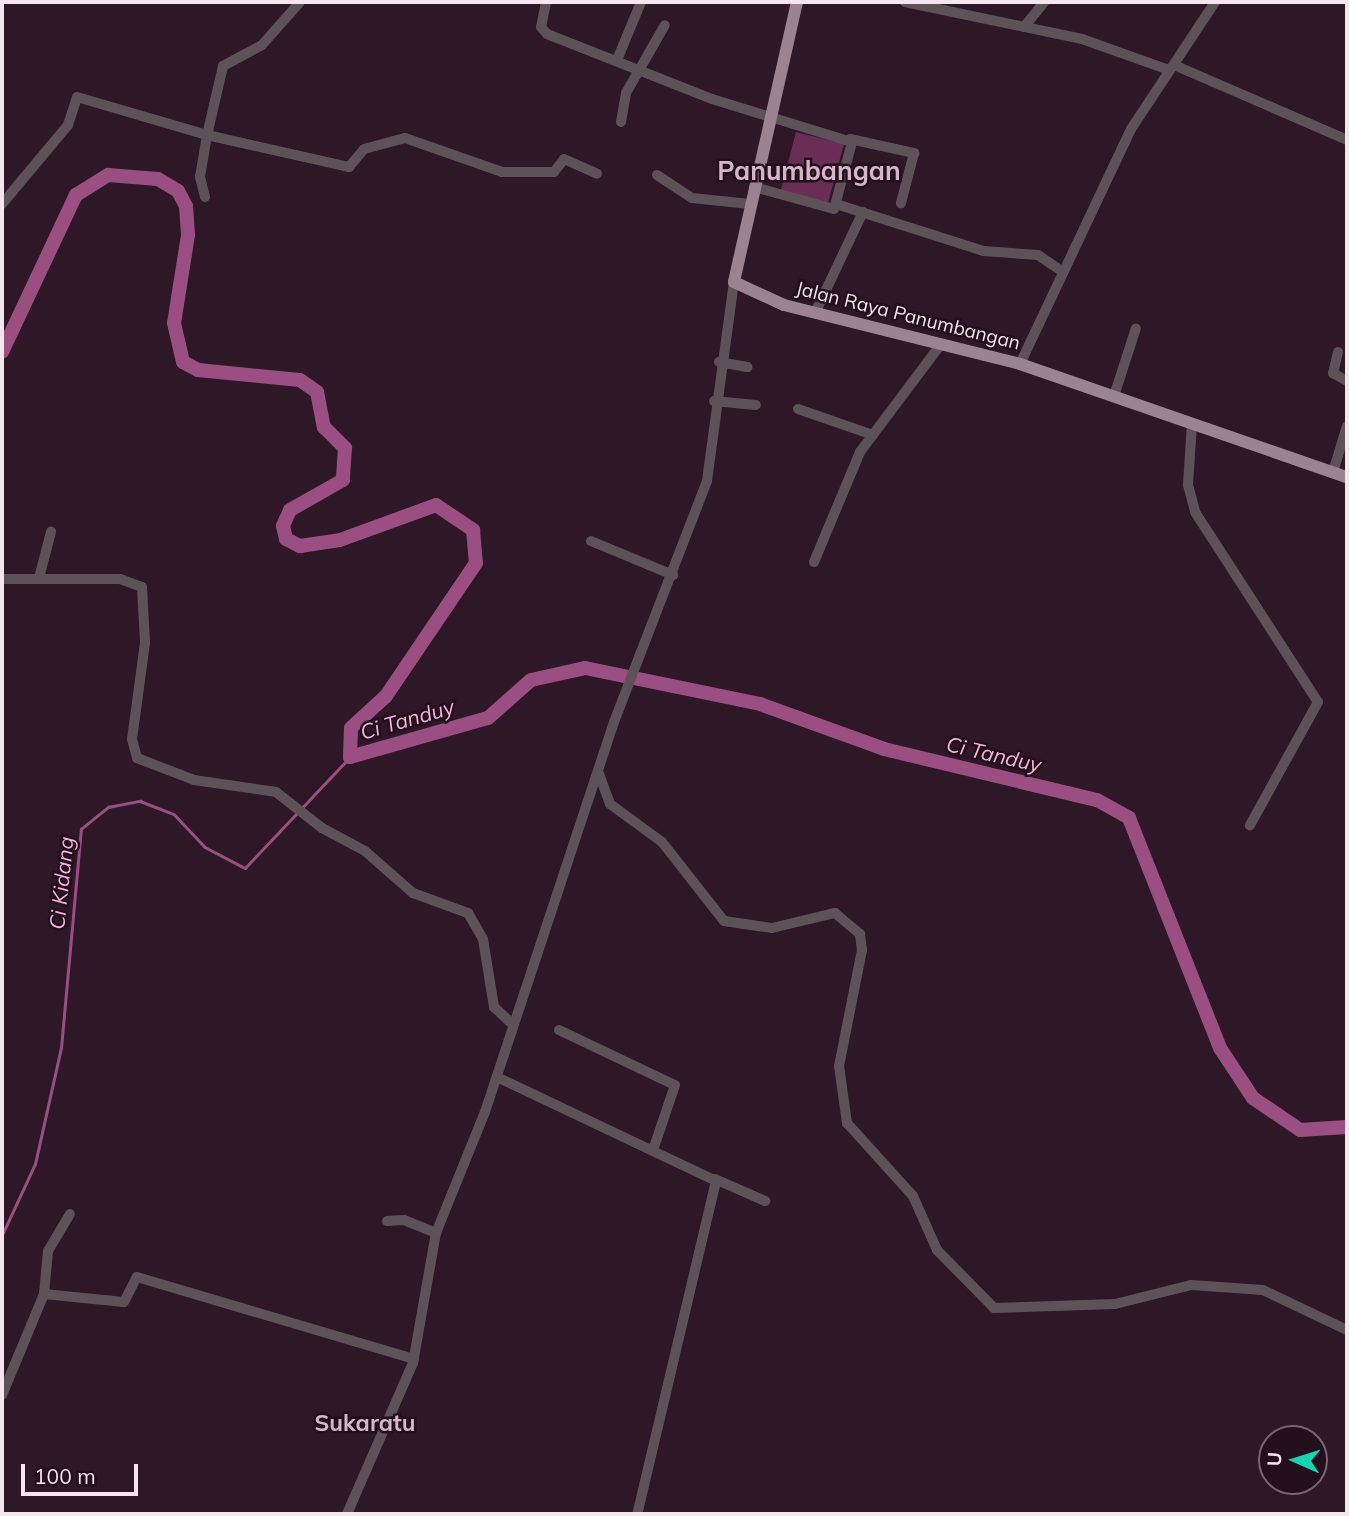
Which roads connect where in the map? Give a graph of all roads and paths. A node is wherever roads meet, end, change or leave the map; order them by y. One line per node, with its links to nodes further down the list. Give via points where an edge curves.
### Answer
1 (300, 2): 16 (street, via 262,46 223,66)
2 (546, 2): 11 (street, via 544,32)
3 (641, 2): 11 (street)
4 (797, 2): 14 (main road)
5 (905, 2): 8 (street)
6 (1044, 2): 10 (street)
7 (1215, 2): 12 (street)
8 (939, 5): 10 (street)
9 (665, 25): 13 (street)
10 (1024, 27): 12 (street, via 1082,39)
11 (617, 60): 13 (street)
12 (1171, 68): 18 (street); 28 (street, via 1131,130)
13 (641, 71): 14 (street); 15 (street, via 626,93)
14 (772, 120): 17 (street); 21 (main road)
15 (621, 122)
16 (207, 135): 19 (street, via 349,167 364,149 405,138 502,172 554,172 565,159); 22 (street, via 200,177); 24 (street, via 77,97 68,125)
17 (850, 139): 23 (street, via 913,152); 26 (street)
18 (1347, 140)
19 (597, 174)
20 (657, 176): 25 (street, via 692,198)
21 (754, 187): 25 (main road); 26 (street, via 830,210)
22 (205, 197)
23 (901, 203)
24 (2, 204)
25 (750, 204): 29 (main road)
26 (836, 204): 27 (street)
27 (863, 212): 28 (street, via 983,251 1038,255); 30 (street)
28 (1063, 272): 35 (street)
29 (734, 282): 30 (main road, Jalan Raya Panumbangan); 34 (street)
30 (815, 313): 32 (main road, Jalan Raya Panumbangan)
31 (1136, 328): 38 (street)
32 (941, 344): 35 (main road, Jalan Raya Panumbangan); 44 (street)
33 (1338, 352): 37 (street, via 1333,373)
34 (719, 362): 36 (street); 39 (street)
35 (1020, 364): 38 (main road, Jalan Raya Panumbangan)
36 (748, 366)
37 (1347, 381)
38 (1114, 396): 42 (main road, Jalan Raya Panumbangan)
39 (714, 401): 40 (street); 50 (street, via 711,468)
40 (756, 405)
41 (798, 409): 44 (street)
42 (1192, 423): 45 (main road, Jalan Raya Panumbangan); 54 (street, via 1188,485 1195,512 1318,702)
43 (1347, 426): 45 (street)
44 (873, 435): 49 (street, via 845,481)
45 (1333, 472): 46 (main road, Jalan Raya Panumbangan)
46 (1347, 477)
47 (51, 532): 51 (street)
48 (591, 541): 50 (street)
49 (814, 562)
50 (673, 575): 53 (street)
51 (39, 578): 52 (street); 55 (street, via 120,579 144,590 145,643 132,738 137,758 194,780 263,787 285,796 310,819 358,846 418,896 468,912 483,939 494,1007)
52 (2, 579)
53 (598, 771): 55 (street); 65 (street, via 613,807 662,842 724,921 772,928 835,913 860,934 863,950 839,1066 847,1123 913,1195 937,1250 994,1308 1115,1304 1191,1285 1263,1290)
54 (1250, 825)
55 (513, 1025): 57 (street)
56 (559, 1030): 58 (street, via 676,1085)
57 (497, 1077): 58 (street); 63 (street)
58 (654, 1147): 59 (street)
59 (715, 1179): 60 (street); 69 (street)
60 (765, 1201)
61 (70, 1214): 64 (street, via 44,1263)
62 (387, 1221): 63 (street)
63 (436, 1233): 66 (street)
64 (44, 1294): 66 (street, via 124,1302 137,1277); 67 (street)
65 (1347, 1329)
66 (414, 1359): 68 (street)
67 (2, 1395)
68 (347, 1514)
69 (637, 1514)

